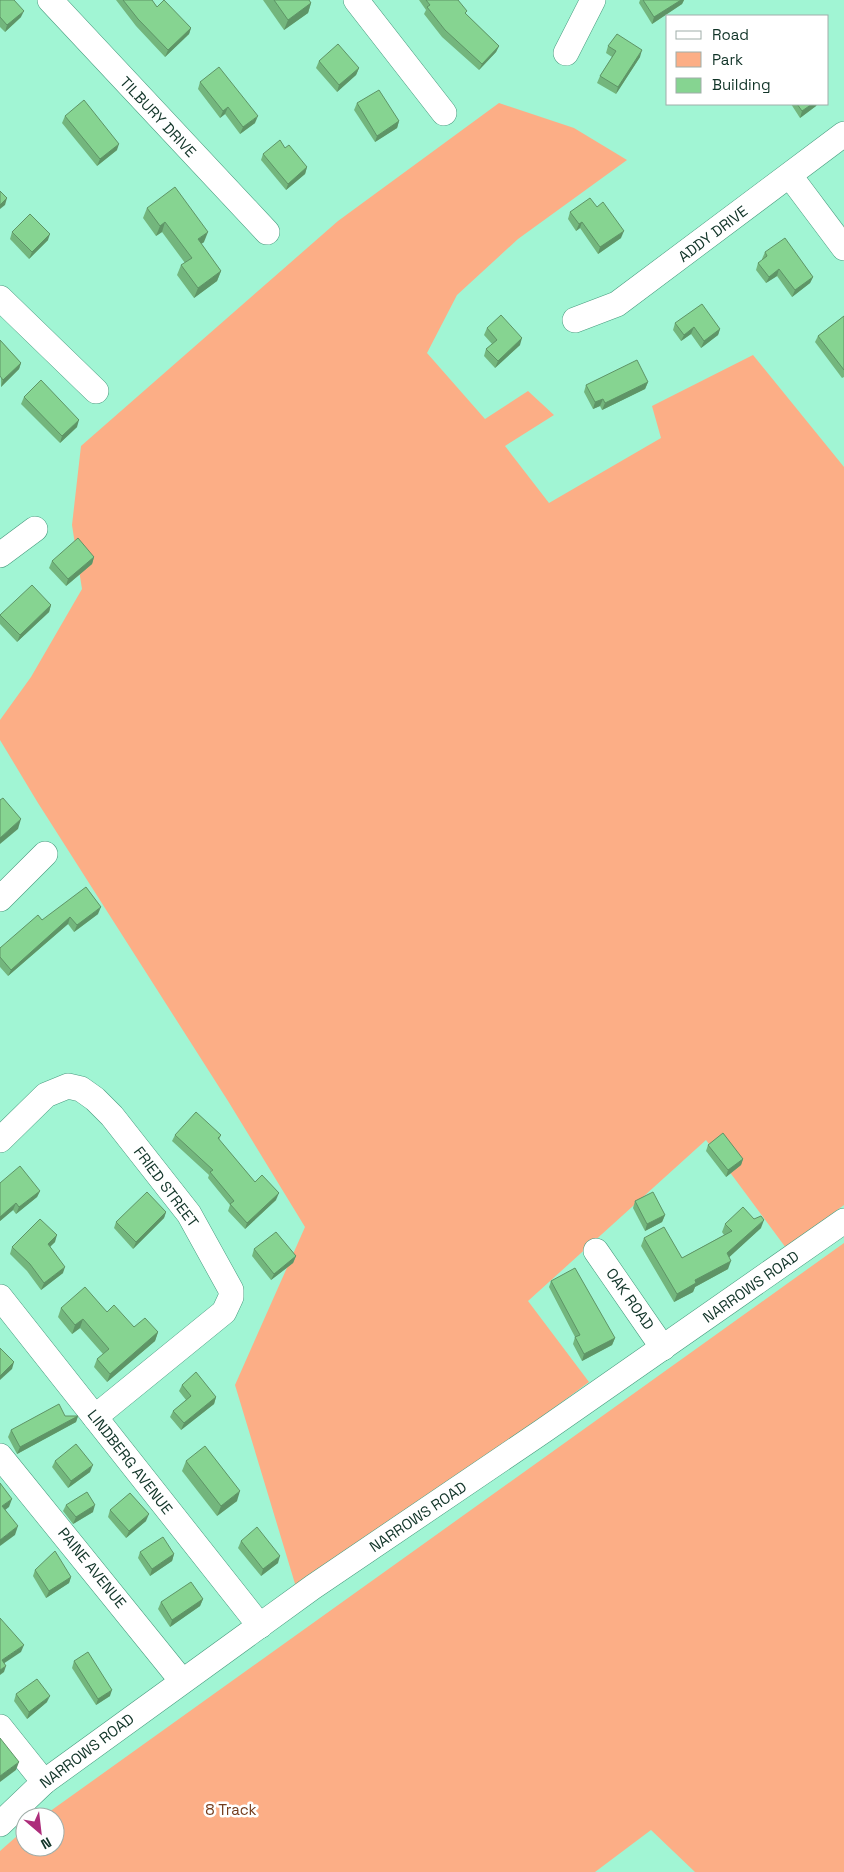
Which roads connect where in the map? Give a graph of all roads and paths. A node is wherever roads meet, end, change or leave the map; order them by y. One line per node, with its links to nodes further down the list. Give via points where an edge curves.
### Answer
1 (50, 0): 8 (street, TILBURY DRIVE)
2 (356, 0): 5 (street)
3 (593, 0): 4 (street)
4 (566, 53)
5 (444, 113)
6 (844, 134): 7 (street, ADDY DRIVE)
7 (790, 176): 9 (street); 11 (street, ADDY DRIVE, via 617,304)
8 (267, 232)
9 (844, 248)
10 (0, 298): 12 (street)
11 (575, 320)
12 (96, 391)
13 (35, 530): 14 (street)
14 (0, 555)
15 (45, 854): 16 (street)
16 (0, 899)
17 (0, 1140): 22 (street, FRIED STREET, via 46,1095 68,1086 95,1099 189,1214 231,1290 224,1312)
18 (844, 1221): 21 (street, NARROWS ROAD)
19 (596, 1251): 21 (street, OAK ROAD)
20 (0, 1297): 22 (street, LINDBERG AVENUE)
21 (664, 1348): 24 (street, NARROWS ROAD)
22 (95, 1417): 24 (street, LINDBERG AVENUE)
23 (0, 1456): 25 (street, PAINE AVENUE)
24 (260, 1626): 25 (street, NARROWS ROAD)
25 (182, 1681): 27 (street, NARROWS ROAD)
26 (0, 1727): 27 (street)
27 (44, 1782): 28 (street, NARROWS ROAD)
28 (0, 1824)

